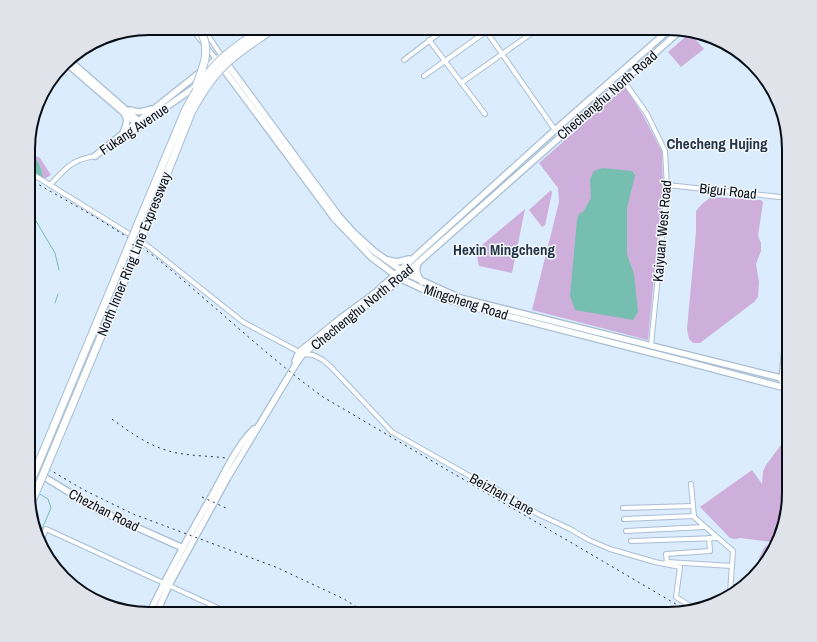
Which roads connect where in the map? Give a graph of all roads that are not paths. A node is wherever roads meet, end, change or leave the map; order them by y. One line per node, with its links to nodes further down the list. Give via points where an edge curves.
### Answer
1 (198, 35): 16 (street)
2 (203, 35): 25 (highway, bridge, via 206,57)
3 (207, 35): 16 (street)
4 (253, 35): 25 (highway, North Inner Ring Line Expressway, bridge, via 222,59 196,89)
5 (264, 35): 58 (highway, North Inner Ring Line Expressway, bridge, via 229,61 215,75 191,113)
6 (436, 35): 13 (street)
7 (479, 35): 18 (street)
8 (489, 35): 15 (street)
9 (529, 35): 15 (street)
10 (663, 35): 30 (main road, Chechenghu North Road)
11 (675, 35): 23 (main road, Chechenghu North Road)
12 (245, 38): 16 (main road, Fukang Avenue)
13 (429, 40): 17 (street); 18 (street)
14 (251, 47): 20 (main road, Fukang Avenue)
15 (502, 54): 24 (street); 30 (street)
16 (218, 57): 20 (main road, Mingcheng Road); 27 (main road, Fukang Avenue)
17 (404, 60)
18 (445, 61): 22 (street); 24 (street)
19 (73, 64): 26 (main road)
20 (225, 66): 29 (main road, Fukang Avenue); 38 (main road, Mingcheng Road, via 338,215 353,232); 40 (main road, Mingcheng Road, via 334,218)
21 (70, 67): 26 (main road)
22 (424, 76)
23 (624, 80): 35 (street, Kaiyuan West Road, via 646,114 665,151); 39 (main road, Chechenghu North Road)
24 (461, 82): 28 (street)
25 (190, 101): 55 (highway, North Inner Ring Line Expressway, bridge)
26 (124, 109): 27 (main road, via 142,112); 29 (main road); 31 (main road, via 127,121)
27 (153, 109): 29 (main road, Fukang Avenue)
28 (485, 114)
29 (139, 123): 31 (main road, Fukang Avenue); 32 (main road, Fukang Avenue)
30 (555, 130): 37 (main road, Chechenghu North Road)
31 (123, 133): 32 (main road, Fukang Avenue)
32 (95, 156): 34 (street, via 80,159 65,168)
33 (35, 176): 34 (street, Beizhan Lane)
34 (50, 185): 50 (street, Beizhan Lane, via 144,243 242,322)
35 (667, 185): 36 (street, Bigui Road); 49 (street, Kaiyuan West Road)
36 (782, 197)
37 (414, 256): 38 (main road, via 397,262); 41 (main road, Chechenghu North Road)
38 (385, 259): 41 (main road, Mingcheng Road)
39 (420, 260): 42 (main road, Chechenghu North Road); 45 (main road, via 416,269)
40 (383, 266): 43 (main road, Mingcheng Road); 46 (main road, via 387,271)
41 (399, 270): 42 (main road, Mingcheng Road); 43 (main road, Chechenghu North Road)
42 (405, 274): 44 (main road, Chechenghu North Road); 45 (main road, Mingcheng Road)
43 (394, 275): 44 (main road, Mingcheng Road); 46 (main road, Chechenghu North Road)
44 (399, 278): 47 (main road, Mingcheng Road); 48 (main road, Chechenghu North Road, via 385,292)
45 (422, 282): 49 (main road, Mingcheng Road, via 460,298)
46 (385, 283): 50 (main road, Chechenghu North Road)
47 (408, 283): 48 (main road, via 397,286 348,321); 54 (main road, Mingcheng Road, via 440,297 480,309)
48 (344, 321): 50 (main road, Chechenghu North Road)
49 (651, 345): 52 (main road, Mingcheng Road)
50 (301, 353): 69 (main road, Chechenghu North Road, via 256,427 247,435); 70 (street, Beizhan Lane, via 323,360 392,432 589,540 610,549); 72 (main road, Chechenghu North Road)
51 (782, 366): 52 (main road, via 776,373)
52 (767, 375): 53 (main road, Mingcheng Road)
53 (782, 382)
54 (782, 387)
55 (35, 471)
56 (35, 471): 69 (main road, Chezhan Road, via 98,510)
57 (691, 484): 59 (street)
58 (35, 494)
59 (693, 506): 60 (street); 61 (street)
60 (623, 508)
61 (694, 516): 62 (street); 63 (street)
62 (624, 520)
63 (705, 527): 64 (street); 67 (street)
64 (626, 531)
65 (44, 535): 72 (street, via 46,529)
66 (710, 538): 67 (street); 68 (street); 70 (street, via 710,551 666,554)
67 (718, 538): 71 (street, via 733,551)
68 (631, 541)
69 (183, 548): 72 (main road, Chechenghu North Road)
70 (666, 563): 71 (street); 74 (street, Beizhan Lane, via 680,567 676,597)
71 (732, 566): 73 (street)
72 (166, 584): 75 (main road, Chechenghu North Road); 76 (main road, Chechenghu North Road); 77 (street)
73 (730, 587)
74 (690, 605)
75 (153, 607)
76 (158, 607)
77 (216, 607)

